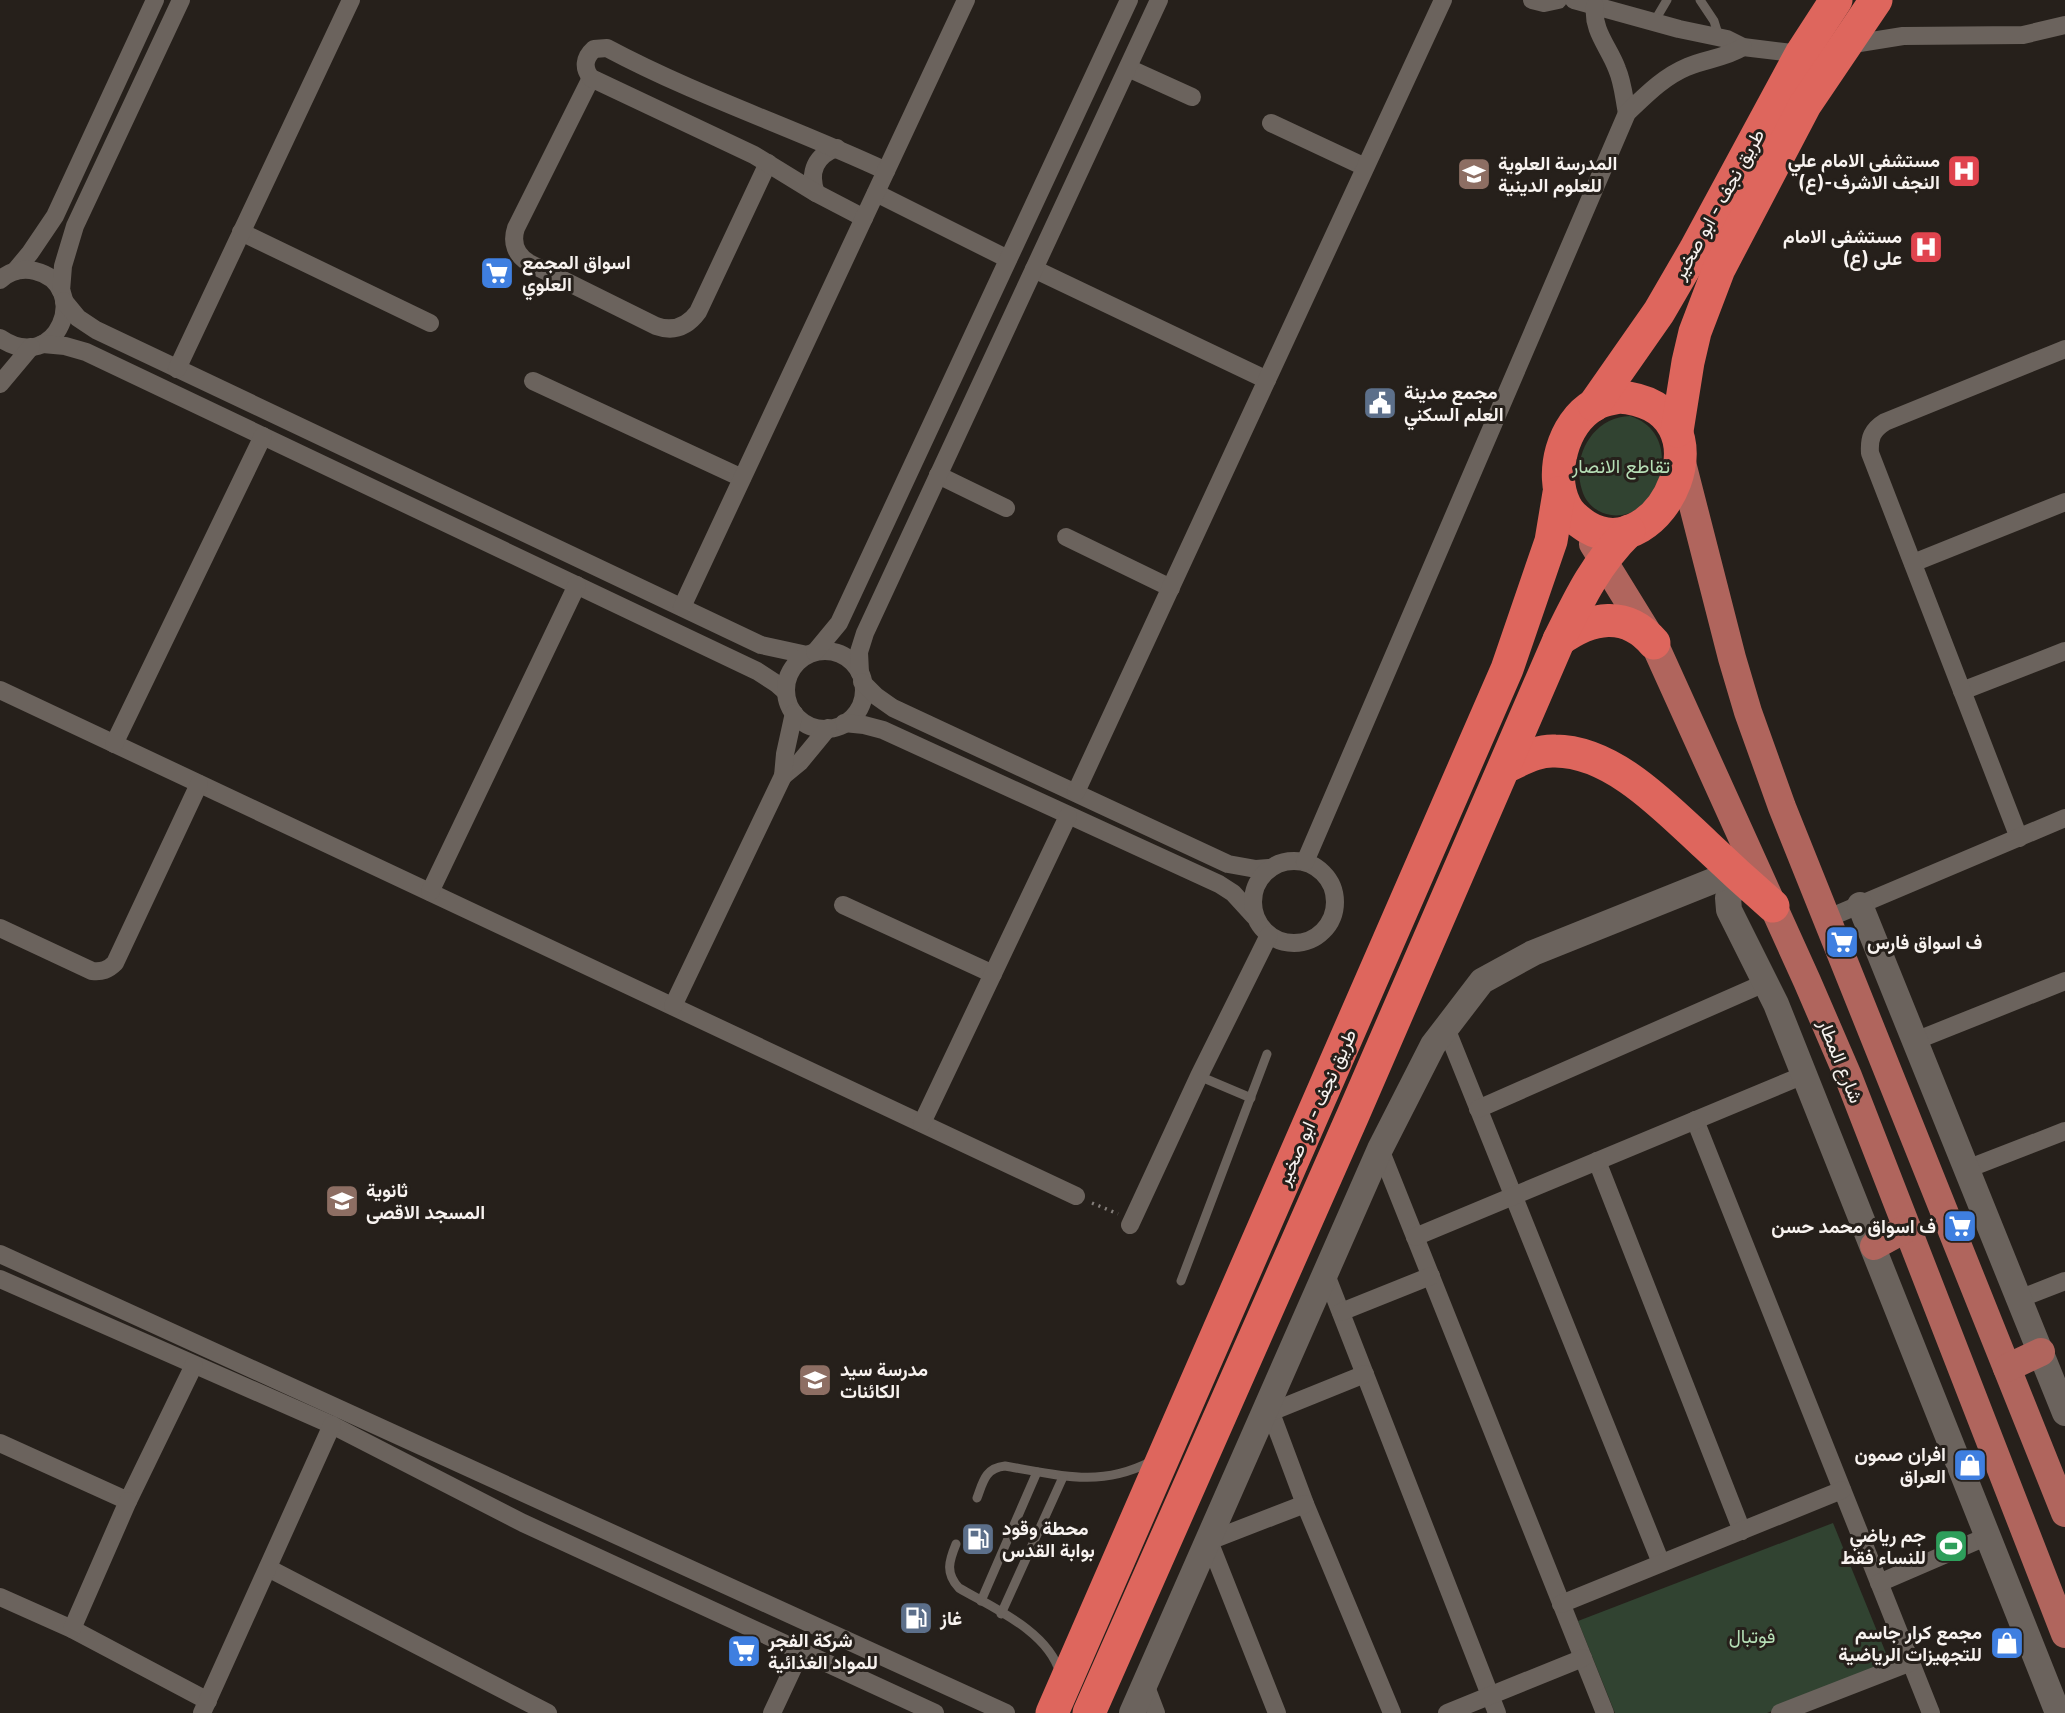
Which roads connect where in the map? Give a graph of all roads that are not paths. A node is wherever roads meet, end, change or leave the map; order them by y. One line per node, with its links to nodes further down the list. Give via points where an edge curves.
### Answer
1 (155, 0): 37 (street, via 55,216 30,253)
2 (181, 0): 38 (street, via 75,226 62,266)
3 (351, 0): 34 (street)
4 (966, 0): 30 (street)
5 (1129, 0): 35 (street)
6 (1159, 0): 22 (street)
7 (1443, 0): 29 (street)
8 (1532, 0): 9 (street)
9 (1558, 0)
10 (1574, 0): 15 (street)
11 (1667, 0): 16 (lane)
12 (1700, 0): 18 (lane)
13 (1836, 0): 21 (highway, طريق نجف - ابو صخير)
14 (1876, 0): 19 (highway, طريق نجف - ابو صخير)
15 (1595, 6): 16 (street); 25 (street, via 1597,30 1617,69)
16 (1654, 23): 18 (street)
17 (2065, 25): 19 (street, via 2023,35 1903,36)
18 (1719, 37): 20 (street)
19 (1844, 46): 49 (highway, طريق نجف - ابو صخير, via 1805,105 1719,269 1695,332)
20 (1743, 47): 21 (street); 25 (street, via 1684,68)
21 (1801, 54): 47 (highway, طريق نجف - ابو صخير, via 1695,250)
22 (1128, 68): 24 (street); 36 (street)
23 (591, 79): 27 (street, via 585,66 589,54 607,48); 28 (street); 28 (street, via 516,228 515,248 523,260 656,326 680,328 698,312)
24 (1192, 97)
25 (1627, 113): 80 (street)
26 (1271, 123): 29 (street)
27 (837, 148): 30 (street); 31 (street, via 816,162 812,178)
28 (768, 163): 31 (street)
29 (1365, 167): 44 (street)
30 (886, 171): 32 (street)
31 (816, 193): 33 (street)
32 (876, 193): 33 (street); 35 (street)
33 (864, 218): 51 (street)
34 (242, 233): 39 (street); 43 (street)
35 (1008, 259): 65 (street, via 839,623)
36 (1034, 269): 44 (street); 50 (street)
37 (5, 275): 38 (street, via 28,270 41,273 53,280)
38 (63, 296): 41 (street, via 61,326); 43 (street, via 78,318 96,330)
39 (430, 323)
40 (0, 338): 41 (street, via 9,344)
41 (37, 346): 46 (street); 48 (street, via 86,352)
42 (2065, 349): 58 (street, via 1885,422 1872,433 1870,453)
43 (177, 369): 61 (street)
44 (1268, 380): 60 (street)
45 (533, 381): 51 (street)
46 (0, 384)
47 (1594, 405): 49 (highway, via 1619,397 1637,399 1661,410); 52 (highway, via 1577,421 1563,449 1559,467)
48 (263, 436): 59 (street); 72 (street)
49 (1678, 442): 55 (highway, via 1676,479 1665,503); 88 (main road, شارع المطار, via 1748,712)
50 (938, 475): 54 (street); 66 (street, via 864,633 859,652)
51 (742, 478): 61 (street)
52 (1564, 502): 55 (highway, via 1584,525 1599,533); 57 (main road, شارع المطار); 132 (highway, طريق نجف - ابو صخير, via 1507,669)
53 (2065, 502): 58 (street)
54 (1006, 508)
55 (1629, 531): 57 (highway, طريق نجف - ابو صخير)
56 (1066, 537): 60 (street)
57 (1603, 558): 62 (highway, طريق نجف - ابو صخير); 63 (main road, شارع المطار)
58 (1913, 563): 68 (street)
59 (577, 585): 69 (street, via 757,671); 83 (street)
60 (1171, 588): 76 (street)
61 (682, 607): 65 (street, via 761,645)
62 (1559, 640): 63 (highway, via 1587,624 1613,621 1644,631); 73 (highway, طريق نجف - ابو صخير)
63 (1654, 643): 86 (main road, شارع المطار)
64 (2065, 651): 68 (street)
65 (811, 654): 66 (street, via 835,652 846,657); 69 (street, via 791,670)
66 (861, 677): 71 (street, via 860,704 854,715); 76 (street, via 893,708)
67 (0, 690): 72 (street)
68 (1962, 691): 79 (street)
69 (786, 692): 70 (street)
70 (794, 713): 71 (street, via 815,727); 74 (street)
71 (836, 726): 74 (street); 77 (street, via 883,730)
72 (114, 744): 75 (street)
73 (1505, 767): 82 (highway, via 1553,750 1582,755 1653,797); 167 (highway, طريق نجف - ابو صخير)
74 (783, 776): 94 (street)
75 (200, 784): 83 (street); 89 (street, via 110,967 92,971)
76 (1076, 793): 81 (street, via 1228,864)
77 (1068, 816): 87 (street, via 1219,884); 91 (street)
78 (2065, 818): 79 (street)
79 (2019, 838): 85 (street)
80 (1305, 862): 81 (street, via 1293,860); 90 (street, via 1320,869 1330,881 1334,913 1327,928 1300,943 1283,943)
81 (1269, 868): 87 (street, via 1254,889)
82 (1737, 875): 86 (highway); 93 (street, via 1728,898 1729,910); 95 (street, via 1533,953 1482,981)
83 (430, 892): 94 (street)
84 (844, 905): 91 (street)
85 (1860, 905): 88 (street); 96 (street)
86 (1773, 906): 111 (main road, شارع المطار, via 1848,1076)
87 (1254, 916): 90 (street)
88 (1826, 919): 126 (main road, شارع المطار)
89 (0, 928)
90 (1269, 936): 99 (street)
91 (993, 974): 103 (street)
92 (2065, 981): 96 (street)
93 (1767, 982): 98 (street); 101 (street)
94 (673, 1006): 103 (street)
95 (1446, 1028): 101 (street); 105 (street)
96 (1915, 1041): 107 (street)
97 (1267, 1054): 100 (lane)
98 (1804, 1075): 102 (street); 113 (street)
99 (1199, 1076): 100 (lane); 110 (street)
100 (1251, 1098): 118 (lane)
101 (1478, 1109): 109 (street)
102 (1695, 1120): 106 (street); 135 (street)
103 (922, 1123): 108 (street)
104 (2065, 1132): 107 (street)
105 (1380, 1149): 112 (street); 115 (street)
106 (1597, 1161): 109 (street); 142 (street)
107 (1967, 1169): 120 (street)
108 (1076, 1196)
109 (1513, 1196): 112 (street); 146 (street)
110 (1131, 1222)
111 (1907, 1228): 113 (main road); 154 (main road, شارع المطار)
112 (1415, 1237): 116 (street)
113 (1874, 1246): 143 (street)
114 (0, 1254): 121 (street)
115 (1325, 1272): 122 (street); 128 (street)
116 (1431, 1276): 122 (street); 151 (street)
117 (0, 1280): 123 (street)
118 (1181, 1281)
119 (2065, 1281): 120 (street)
120 (2019, 1299): 124 (street)
121 (122, 1310): 123 (street); 136 (street)
122 (1341, 1312): 127 (street)
123 (112, 1328): 125 (street)
124 (2041, 1352): 126 (main road); 129 (street)
125 (194, 1365): 130 (street); 138 (street)
126 (2007, 1368): 140 (main road, شارع المطار)
127 (1365, 1374): 128 (street); 159 (street)
128 (1270, 1408): 139 (street); 144 (street)
129 (2065, 1413)
130 (332, 1425): 141 (street); 147 (street)
131 (0, 1443): 138 (street)
132 (1164, 1455): 134 (lane, via 1120,1474); 160 (highway, طريق نجف - ابو صخير)
133 (1037, 1472): 134 (lane); 137 (lane, via 997,1467 985,1475); 150 (lane)
134 (1063, 1477): 152 (lane)
135 (1842, 1490): 142 (street); 148 (street)
136 (534, 1498): 141 (street); 166 (street)
137 (977, 1498)
138 (128, 1501): 153 (street)
139 (1305, 1504): 144 (street); 171 (street)
140 (2065, 1513)
141 (523, 1523): 155 (street)
142 (1742, 1531): 146 (street)
143 (1988, 1536): 148 (street); 177 (street)
144 (1209, 1541): 158 (street); 170 (street)
145 (956, 1544): 150 (lane, via 949,1574 959,1588)
146 (1661, 1563): 151 (street)
147 (268, 1568): 161 (street); 163 (street)
148 (1879, 1583): 157 (street)
149 (0, 1597): 153 (street)
150 (981, 1601): 152 (lane)
151 (1562, 1604): 156 (street)
152 (1001, 1614): 160 (lane, via 1049,1652 1058,1666)
153 (72, 1629): 161 (street)
154 (2065, 1634)
155 (801, 1651): 164 (street); 165 (street)
156 (1583, 1658): 159 (street); 174 (street)
157 (1911, 1662): 162 (street); 176 (street)
158 (1145, 1684): 168 (street); 169 (street)
159 (1490, 1696): 172 (street); 173 (street)
160 (1057, 1700)
161 (205, 1707)
162 (1813, 1707): 175 (street)
163 (548, 1713)
164 (772, 1713)
165 (935, 1713)
166 (1006, 1713)
167 (1089, 1713)
168 (1132, 1713)
169 (1156, 1713)
170 (1277, 1713)
171 (1392, 1713)
172 (1447, 1713)
173 (1497, 1713)
174 (1605, 1713)
175 (1780, 1713)
176 (1931, 1713)
177 (2058, 1713)

